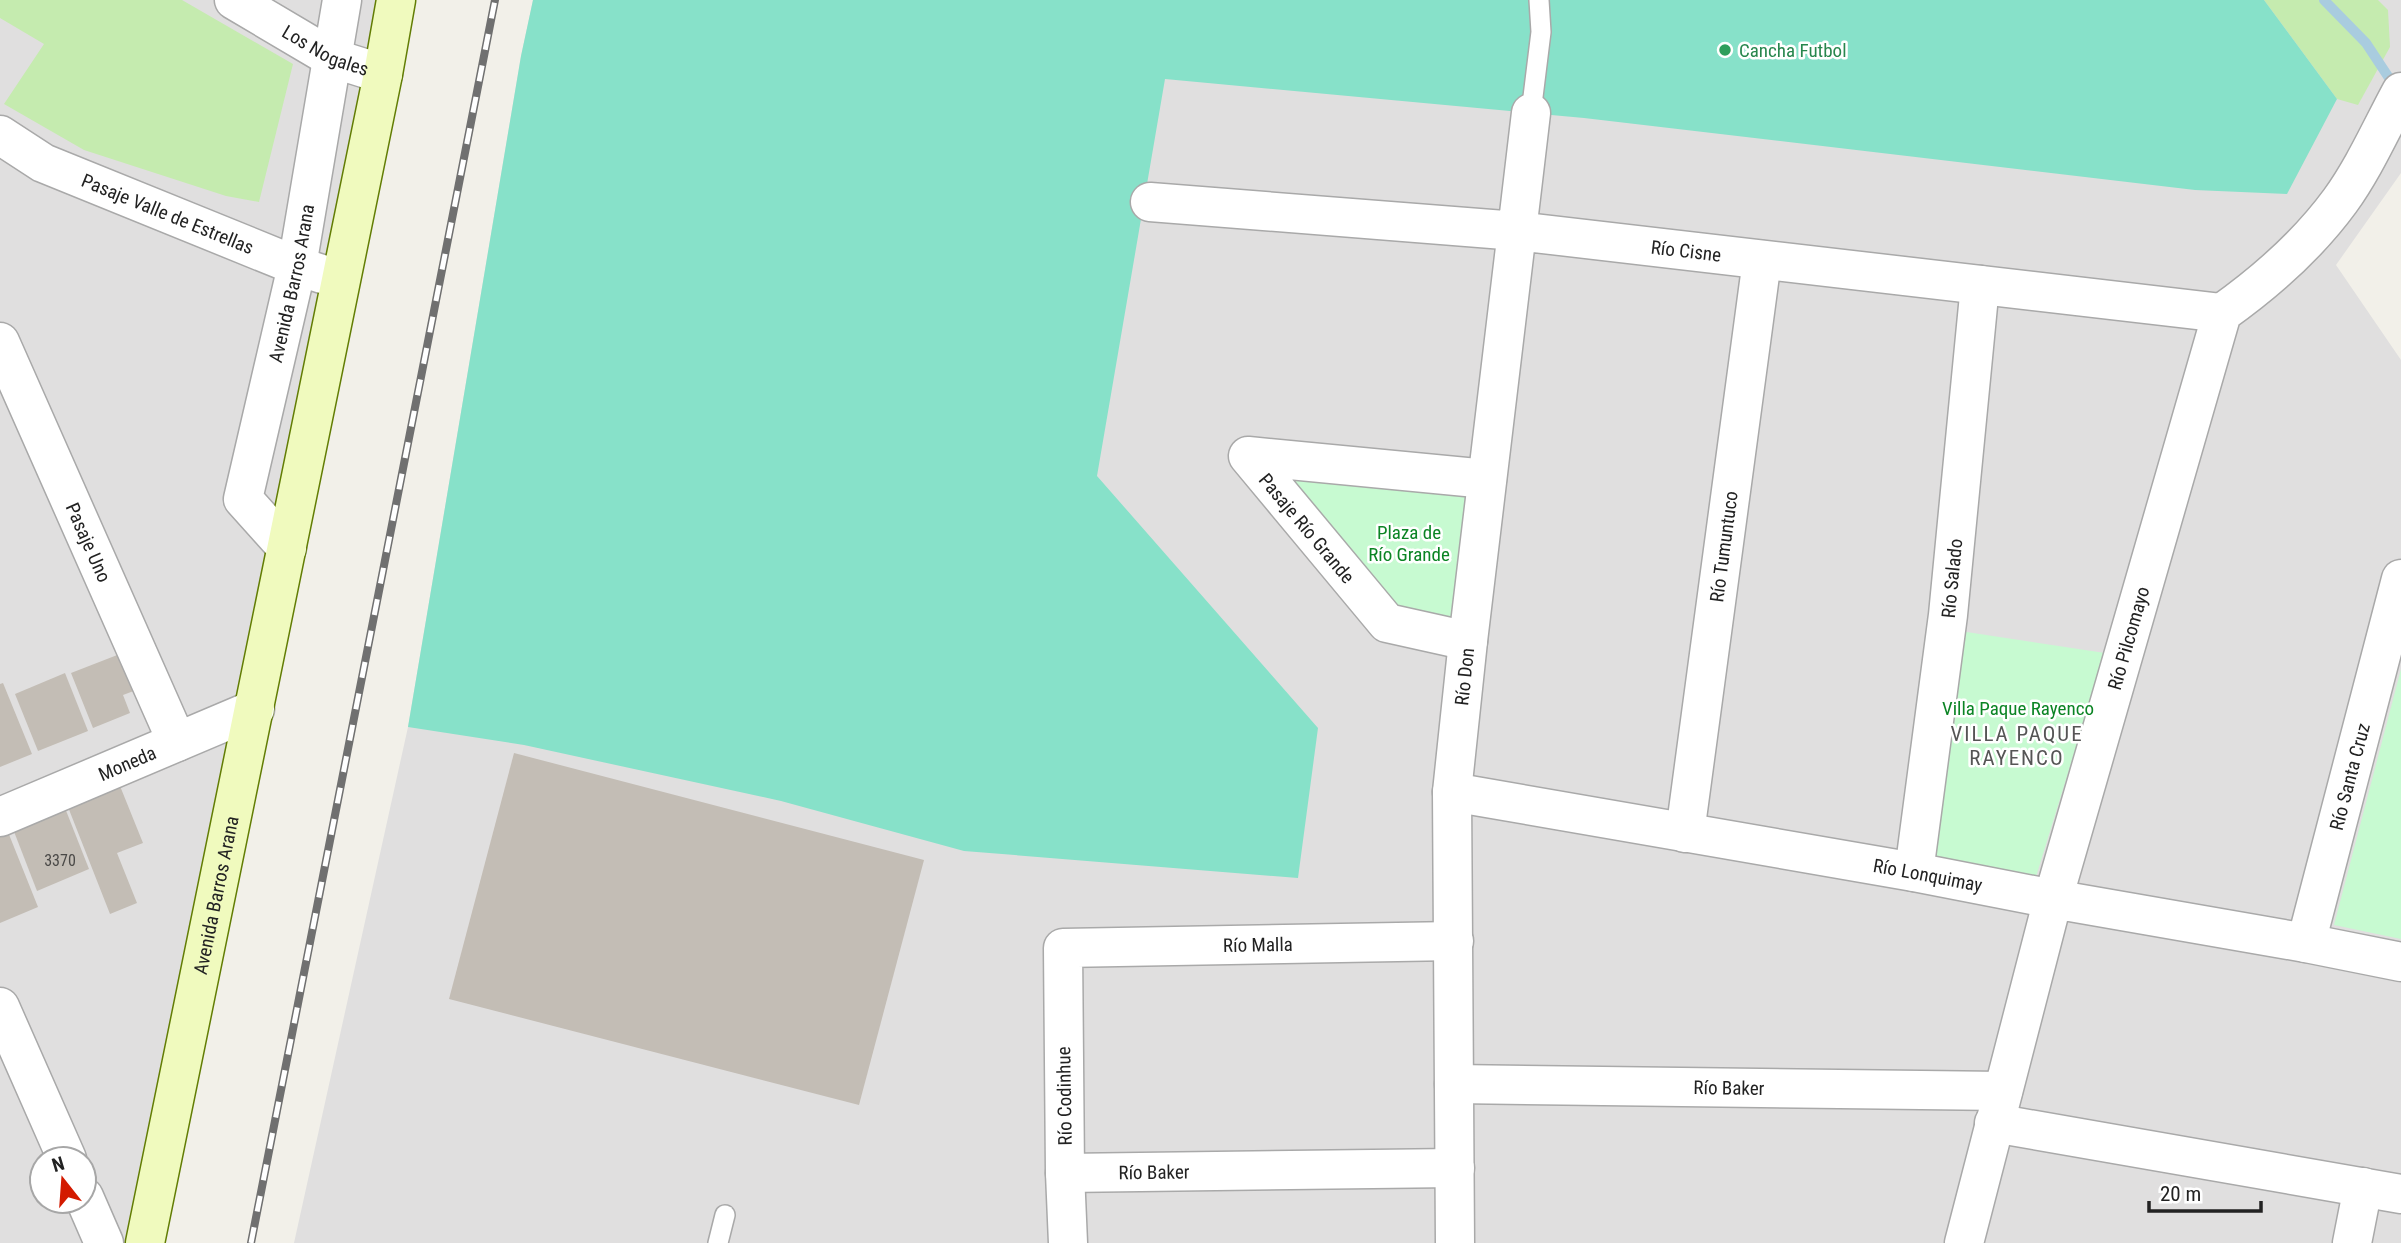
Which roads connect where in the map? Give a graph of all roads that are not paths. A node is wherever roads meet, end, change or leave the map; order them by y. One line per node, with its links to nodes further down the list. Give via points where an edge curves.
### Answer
1 (234, 0): 5 (street, Los Nogales)
2 (342, 0): 5 (street, Avenida Barros Arana)
3 (396, 0): 6 (main road, Avenida Barros Arana)
4 (1539, 0): 8 (lane, via 1541,32)
5 (332, 58): 6 (street, Los Nogales); 13 (street, Avenida Barros Arana)
6 (383, 74): 14 (main road, Avenida Barros Arana)
7 (2401, 92): 16 (street, via 2362,166 2317,230 2288,261)
8 (1531, 113): 11 (street, Río Don)
9 (0, 135): 13 (street, Pasaje Valle de Estrellas, via 43,163)
10 (1150, 202): 11 (street, Río Cisne)
11 (1517, 231): 12 (street, Río Cisne); 18 (street, Río Don)
12 (1762, 260): 15 (street, Río Cisne); 26 (street, Río Tumuntuco)
13 (297, 266): 14 (street, Pasaje Valle de Estrellas); 19 (street, Avenida Barros Arana, via 243,499)
14 (342, 281): 19 (main road, Avenida Barros Arana)
15 (1980, 285): 16 (street, Río Cisne); 27 (street, Río Salado, via 1948,615)
16 (2222, 313): 28 (street, Río Pilcomayo)
17 (0, 342): 23 (street, Pasaje Uno)
18 (1487, 479): 21 (street, Río Don); 21 (street, Pasaje Río Grande, via 1248,456 1387,623)
19 (287, 548): 22 (main road, Avenida Barros Arana)
20 (2398, 605): 30 (street, Río Santa Cruz)
21 (1468, 641): 24 (street, Río Don)
22 (255, 709): 23 (street, Moneda); 44 (main road, Avenida Barros Arana)
23 (177, 743): 25 (street, Moneda)
24 (1452, 792): 26 (street, Río Lonquimay); 29 (street, Río Don)
25 (0, 817)
26 (1685, 832): 27 (street, Río Lonquimay)
27 (1914, 872): 28 (street, Río Lonquimay)
28 (2053, 900): 30 (street, Río Lonquimay); 35 (street, Río Pilcomayo)
29 (1454, 941): 31 (street, Río Malla); 34 (street, Río Don)
30 (2306, 943): 32 (street, Río Lonquimay)
31 (1063, 948): 38 (street, Río Codinhue)
32 (2401, 962)
33 (0, 1007): 36 (street)
34 (1454, 1084): 35 (street, Río Baker); 37 (street, Río Don)
35 (1999, 1107): 39 (street, Río Baker); 48 (street, Río Pilcomayo)
36 (61, 1145)
37 (1455, 1168): 38 (street, Río Baker); 47 (street, Río Don)
38 (1065, 1173): 46 (street, Río Codinhue)
39 (2362, 1187): 40 (street, Río Baker); 49 (street)
40 (2401, 1194)
41 (92, 1215): 43 (street)
42 (725, 1215): 45 (lane)
43 (104, 1243)
44 (145, 1243)
45 (718, 1243)
46 (1068, 1243)
47 (1455, 1243)
48 (1964, 1243)
49 (2353, 1243)

